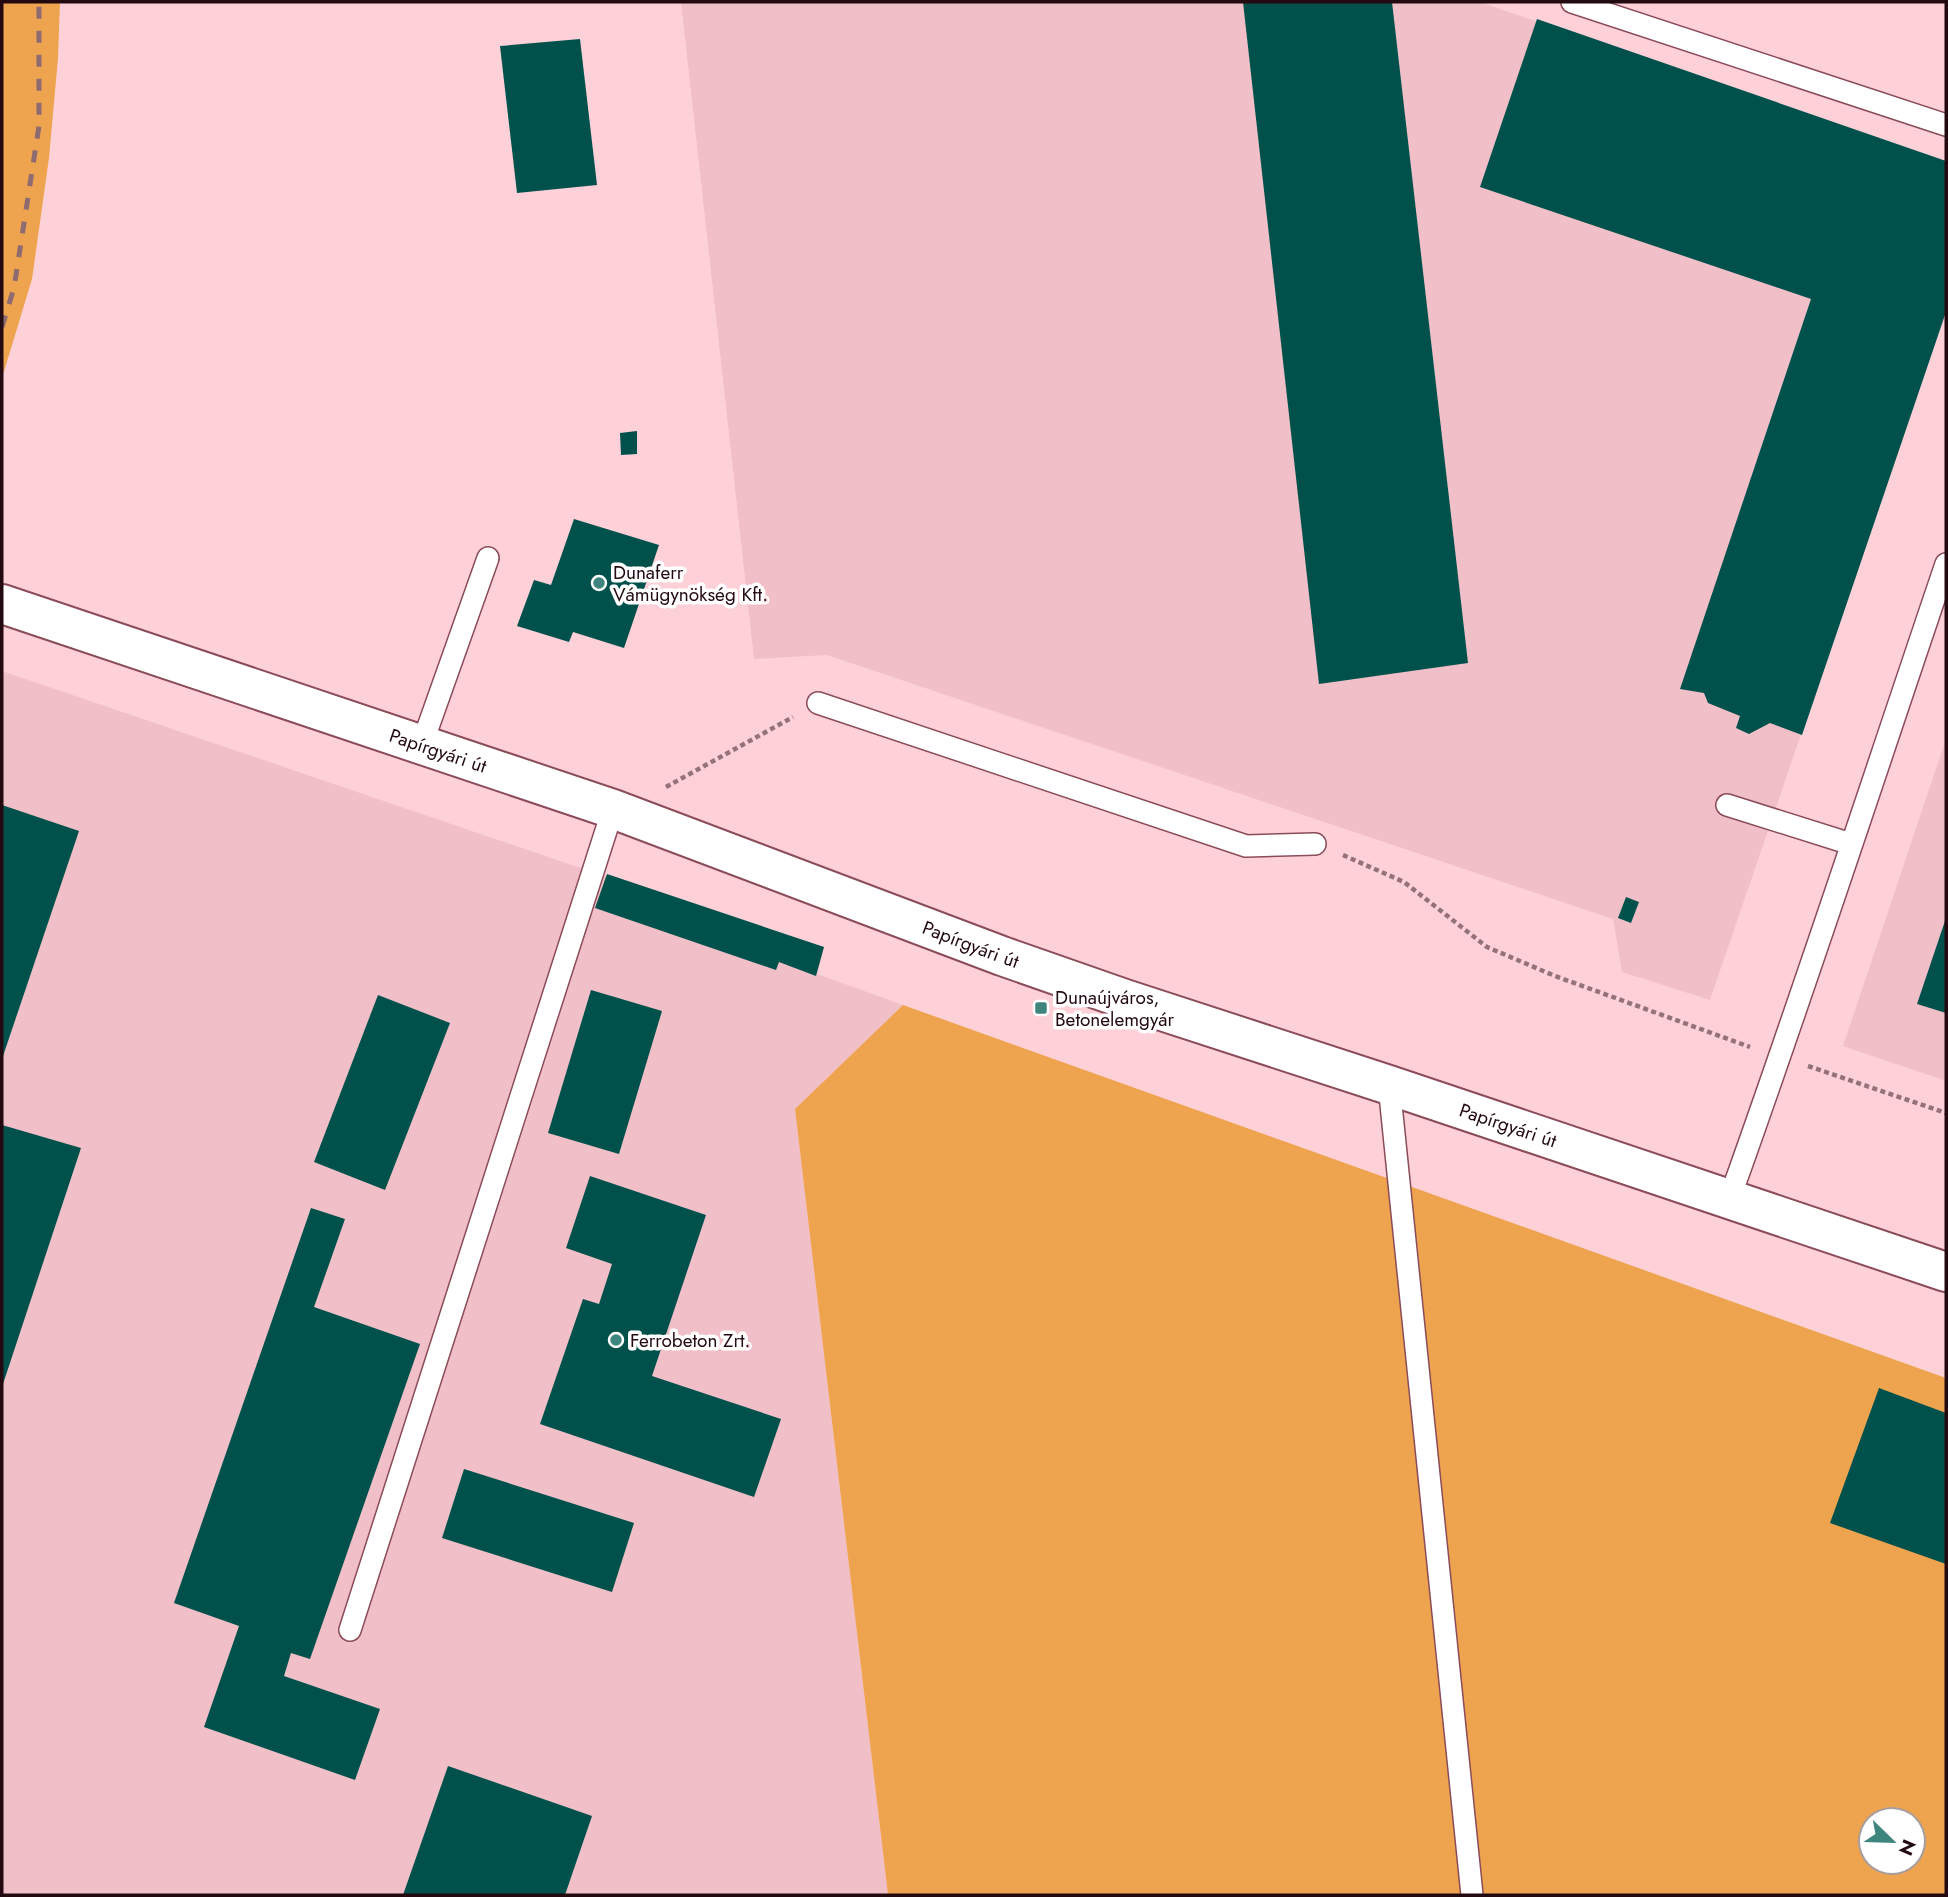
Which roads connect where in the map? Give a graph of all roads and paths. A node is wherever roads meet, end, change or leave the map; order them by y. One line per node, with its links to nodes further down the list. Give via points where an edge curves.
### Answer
1 (1572, 2): 2 (lane)
2 (1946, 125)
3 (488, 558): 7 (lane)
4 (1946, 564): 12 (lane)
5 (2, 604): 7 (street, Papírgyári út)
6 (818, 703): 8 (path); 11 (lane, via 1246,846)
7 (422, 744): 10 (street, Papírgyári út)
8 (659, 791)
9 (1727, 805): 12 (lane)
10 (613, 809): 14 (street, Papírgyári út, via 1002,956); 18 (lane)
11 (1315, 844): 13 (path, via 1404,882 1487,947)
12 (1850, 844): 13 (lane)
13 (1781, 1057): 15 (path); 16 (lane)
14 (1389, 1084): 16 (street, Papírgyári út); 19 (lane)
15 (1946, 1113)
16 (1729, 1199): 17 (street, Papírgyári út)
17 (1946, 1272)
18 (350, 1630)
19 (1472, 1895)

